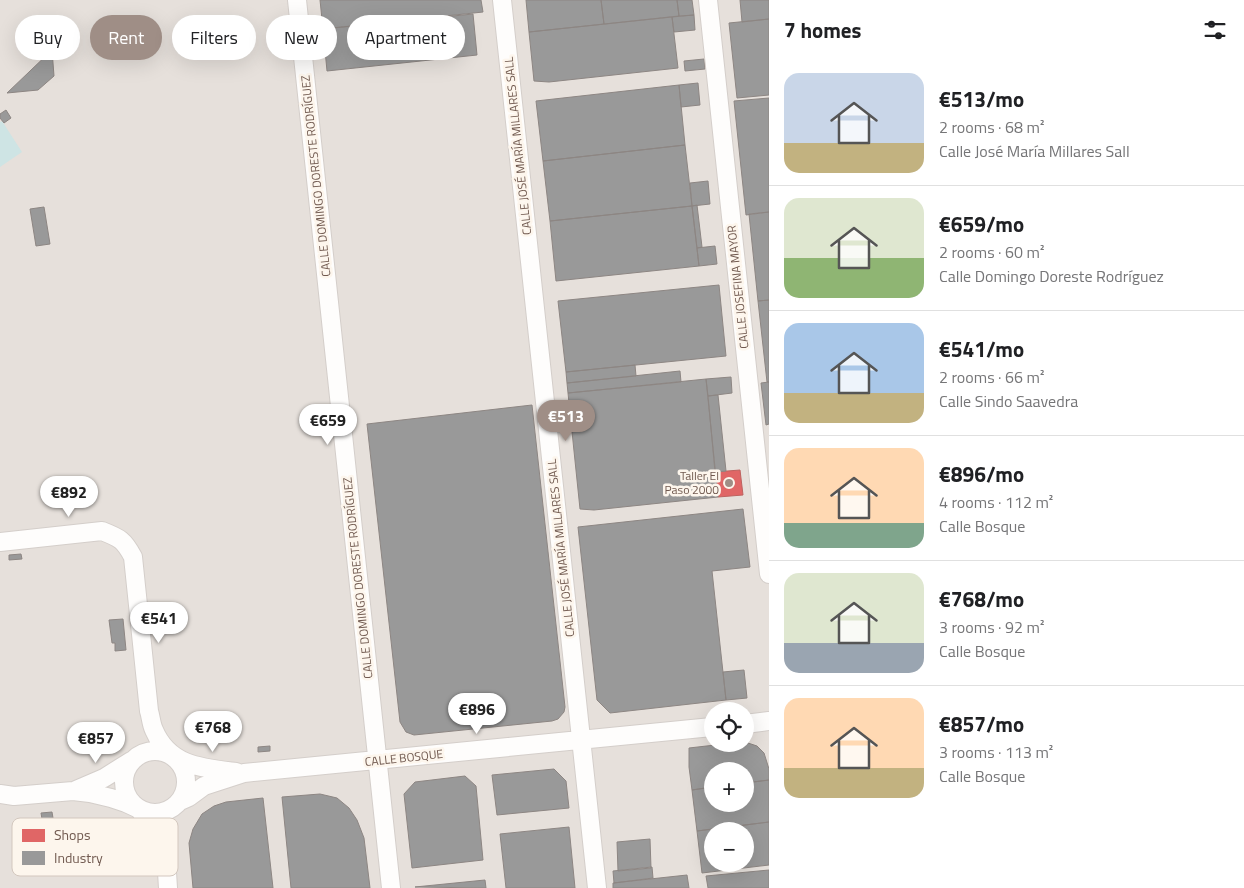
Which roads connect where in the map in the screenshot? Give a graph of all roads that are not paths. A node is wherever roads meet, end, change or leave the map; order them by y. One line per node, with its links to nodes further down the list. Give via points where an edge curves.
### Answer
1 (297, 0): 12 (street, CALLE DOMINGO DORESTE RODRÍGUEZ)
2 (502, 0): 9 (street, CALLE JOSÉ MARÍA MILLARES SALL)
3 (708, 0): 5 (street, CALLE JOSEFINA MAYOR)
4 (0, 542): 10 (street, via 102,531 117,536 125,543 133,557 149,711 154,730)
5 (769, 574)
6 (769, 721): 7 (street)
7 (754, 723)
8 (704, 728): 9 (street, CALLE BOSQUE)
9 (581, 740): 12 (street, CALLE BOSQUE); 20 (street, CALLE JOSÉ MARÍA MILLARES SALL)
10 (176, 759): 11 (street, via 153,751); 13 (street, CALLE BOSQUE); 16 (street, via 186,784)
11 (131, 761): 14 (street, via 104,778); 17 (street, via 123,778 123,787 132,804)
12 (378, 761): 13 (street, CALLE BOSQUE); 19 (street, CALLE DOMINGO DORESTE RODRÍGUEZ)
13 (244, 773): 16 (street, CALLE BOSQUE, via 204,786)
14 (73, 791): 15 (street); 17 (street, via 111,798)
15 (5, 797)
16 (180, 801): 17 (street, via 161,813)
17 (139, 809): 18 (street)
18 (146, 818)
19 (391, 888)
20 (597, 888)

